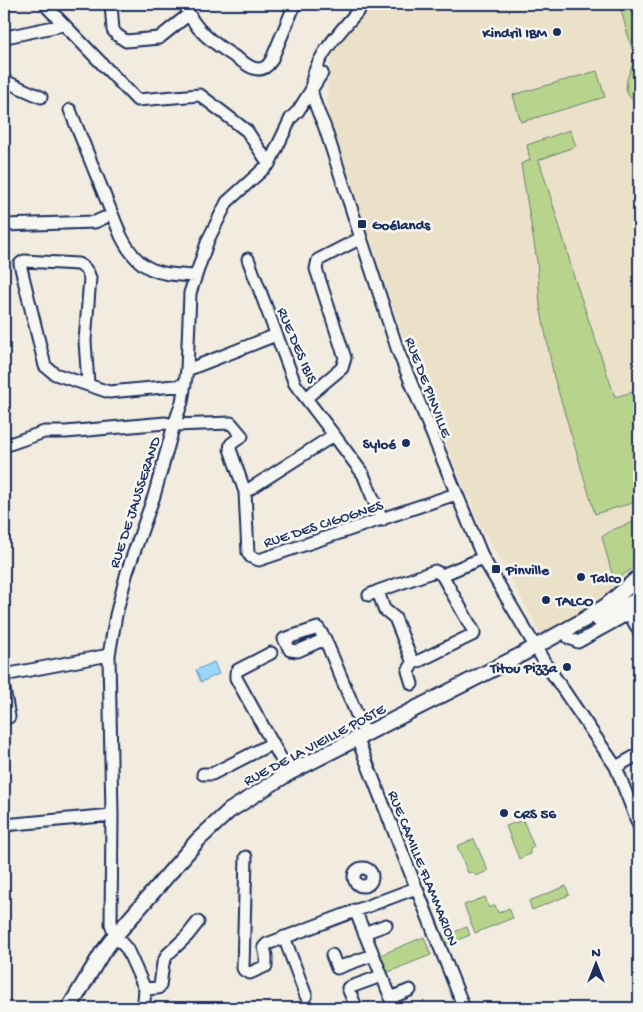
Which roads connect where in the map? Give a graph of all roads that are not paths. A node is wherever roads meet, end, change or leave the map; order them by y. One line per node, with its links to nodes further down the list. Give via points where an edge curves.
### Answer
1 (111, 4): 5 (street, via 113,30 126,41 159,38)
2 (295, 4): 5 (street, via 271,62 259,69 249,66 201,32)
3 (364, 4): 7 (street, RUE DE PINVILLE)
4 (47, 5): 6 (street)
5 (187, 9)
6 (63, 25): 8 (street); 17 (street, via 137,100 200,95 247,131)
7 (344, 29): 9 (street, RUE DE PINVILLE); 11 (street, RUE DE PINVILLE, via 323,55 315,72)
8 (4, 39)
9 (322, 72): 11 (street, RUE DE JAUSSERAND); 16 (street, RUE DE PINVILLE)
10 (4, 82): 12 (street)
11 (312, 90): 13 (street, RUE DE PINVILLE); 15 (street, RUE DE JAUSSERAND)
12 (41, 97)
13 (316, 108): 15 (street); 16 (street, RUE DE PINVILLE)
14 (70, 110): 22 (street, via 129,252 143,265 158,272)
15 (298, 111): 17 (street, RUE DE JAUSSERAND, via 291,118)
16 (324, 125): 20 (street, RUE DE PINVILLE)
17 (269, 164): 22 (street, RUE DE JAUSSERAND, via 227,202)
18 (104, 218): 19 (street, via 95,222)
19 (4, 225)
20 (361, 238): 27 (street, via 318,260 316,268 345,364); 32 (street, RUE DE PINVILLE, via 398,351)
21 (248, 259): 23 (street, RUE DES IBIS)
22 (195, 276): 24 (street, RUE DE JAUSSERAND, via 190,294)
23 (276, 335): 24 (street); 27 (street, RUE DES IBIS, via 295,384)
24 (187, 370): 26 (street, RUE DE JAUSSERAND)
25 (88, 384): 25 (street, via 55,374 45,366 20,264 24,260 78,264 88,272 85,342); 26 (street, via 109,392)
26 (185, 385): 28 (street, RUE DE JAUSSERAND)
27 (306, 398): 29 (street, RUE DES IBIS)
28 (174, 426): 30 (street, via 165,423 66,437 44,432); 31 (street, RUE DES CIGOGNES, via 231,423 242,436 231,444 230,449); 43 (street, RUE DE JAUSSERAND, via 127,572)
29 (334, 435): 31 (street); 33 (street, RUE DES IBIS, via 363,474)
30 (4, 446)
31 (245, 492): 33 (street, RUE DES CIGOGNES, via 248,553 259,560)
32 (456, 494): 33 (street, RUE DES CIGOGNES); 34 (street, RUE DE PINVILLE)
33 (382, 520)
34 (483, 558): 35 (street); 41 (street, RUE DE PINVILLE)
35 (442, 575): 44 (street, via 474,634); 44 (street, via 435,571 374,593 384,609 395,618)
36 (639, 577): 41 (main road, RUE DE LA VIEILLE POSTE, via 606,606)
37 (639, 599): 38 (main road, RUE DE LA VIEILLE POSTE)
38 (628, 611): 39 (street); 41 (main road, RUE DE LA VIEILLE POSTE, via 556,645)
39 (639, 631)
40 (325, 639): 49 (street, RUE CAMILLE FLAMMARION)
41 (536, 647): 49 (main road, RUE DE LA VIEILLE POSTE); 52 (street, RUE DE PINVILLE)
42 (272, 653): 50 (street, via 238,670 236,678)
43 (108, 655): 45 (street); 55 (street, RUE DE JAUSSERAND)
44 (412, 663): 46 (street, via 408,671)
45 (4, 675)
46 (412, 684)
47 (4, 689): 48 (street)
48 (9, 716)
49 (361, 736): 53 (main road, RUE DE LA VIEILLE POSTE); 60 (street, RUE CAMILLE FLAMMARION)
50 (273, 743): 53 (street); 54 (street, via 212,774)
51 (639, 754): 52 (street)
52 (616, 767): 57 (street, RUE DE PINVILLE)
53 (289, 773): 66 (main road, RUE DE LA VIEILLE POSTE, via 229,810 212,825)
54 (204, 774)
55 (112, 815): 56 (street); 66 (street, RUE DE JAUSSERAND, via 111,924)
56 (4, 825)
57 (639, 826)
58 (246, 857): 67 (street, via 244,970 250,973 266,966 264,947)
59 (367, 886): 61 (street)
60 (416, 888): 61 (street); 78 (street, RUE CAMILLE FLAMMARION)
61 (373, 903): 62 (street)
62 (354, 910): 65 (street); 67 (street)
63 (198, 922): 71 (street, via 167,955 160,986)
64 (386, 925): 65 (street)
65 (364, 933): 69 (street)
66 (115, 936): 71 (street, via 126,949); 76 (main road, RUE DE LA VIEILLE POSTE)
67 (284, 937): 73 (street)
68 (332, 955): 69 (street, via 337,968)
69 (373, 955): 70 (street)
70 (381, 976): 74 (street); 75 (street, via 348,988)
71 (145, 989): 77 (street)
72 (410, 990): 74 (street)
73 (306, 996)
74 (392, 1003)
75 (356, 1007)
76 (69, 1008)
77 (141, 1008)
78 (464, 1008)

